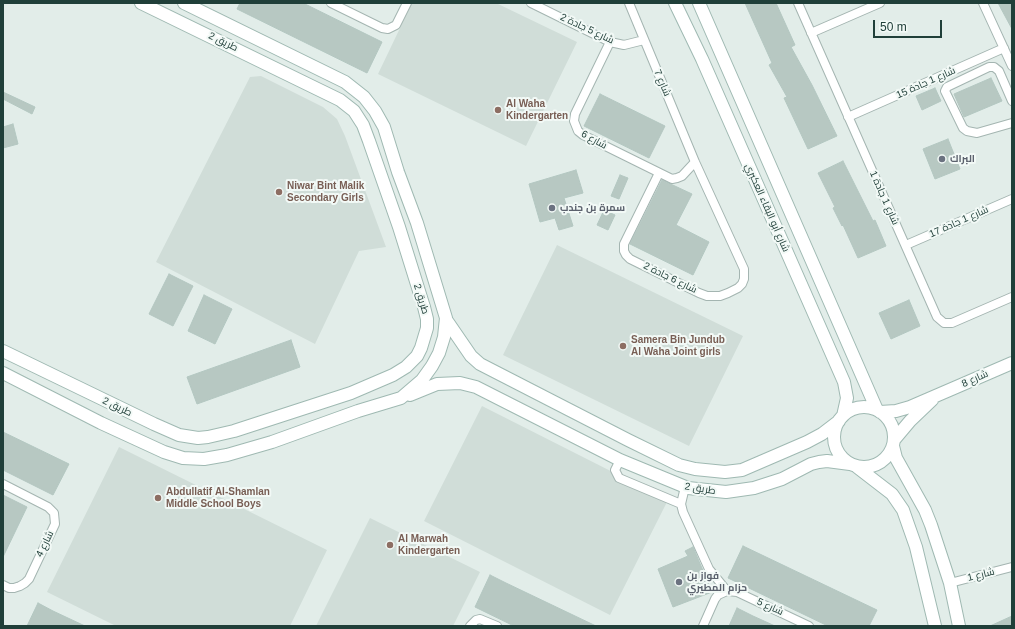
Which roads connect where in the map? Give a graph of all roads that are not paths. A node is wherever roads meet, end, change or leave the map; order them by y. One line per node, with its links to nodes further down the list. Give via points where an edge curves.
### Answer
1 (141, 3): 21 (street, طريق 2)
2 (184, 3): 20 (street, طريق 2)
3 (331, 3): 4 (street, via 388,29 396,25)
4 (407, 3)
5 (531, 3): 16 (street, شارع 5 جادة 2)
6 (629, 3): 15 (street, شارع 7)
7 (669, 3): 13 (street)
8 (675, 3): 13 (street, شارع أبو البقاء العكبري)
9 (699, 3): 25 (street, شارع أبو البقاء العكبري)
10 (798, 3): 14 (street, شارع 1 جادة 1)
11 (880, 3): 14 (street)
12 (983, 3): 17 (street)
13 (681, 17): 18 (street, شارع أبو البقاء العكبري)
14 (812, 33): 23 (street, شارع 1 جادة 1)
15 (644, 40): 16 (street, شارع 5 جادة 2, via 624,45); 26 (street, شارع 7)
16 (610, 42): 27 (street, شارع 6, via 575,114 576,128 583,135)
17 (1004, 48): 19 (street); 23 (street, شارع 1 جادة 15)
18 (702, 58): 25 (street, via 713,73 749,148 755,151); 48 (street, شارع أبو البقاء العكبري, via 844,382 847,398)
19 (1012, 66)
20 (345, 82): 21 (street, via 340,84 314,75); 29 (street, طريق 2, via 364,97 384,127)
21 (306, 83): 30 (street, طريق 2, via 354,110 369,141)
22 (1012, 101): 24 (street, via 999,71 994,66 947,87 945,91 963,128 967,131 977,134)
23 (848, 117): 31 (street, شارع 1 جادة 1)
24 (1012, 124)
25 (762, 146): 47 (street, شارع أبو البقاء العكبري)
26 (695, 162): 27 (street, شارع 6, via 677,178 672,179); 27 (street, شارع 6 جادة 2, via 744,269 742,284 724,295 707,296 699,293 630,259 624,252 624,244)
27 (659, 173)
28 (1012, 198): 31 (street, شارع 1 جادة 17)
29 (417, 223): 30 (street, via 413,231 409,232); 32 (street, طريق 2)
30 (399, 227): 33 (street, طريق 2)
31 (906, 245): 34 (street, شارع 1 جادة 1, via 937,317 944,323 952,323)
32 (431, 267): 33 (street, via 420,261 413,266); 35 (street, طريق 2)
33 (413, 271): 40 (street, طريق 2, via 427,319 427,328 417,356 393,375)
34 (1012, 297)
35 (447, 321): 39 (street, طريق 2, via 471,356 480,364); 42 (street, طريق 2, via 439,353 432,366)
36 (3, 351): 44 (street, طريق 2)
37 (1012, 363): 41 (street, شارع 8)
38 (3, 373): 49 (street, طريق 2)
39 (515, 383): 43 (street, via 510,384 503,392); 52 (street, طريق 2)
40 (351, 393): 45 (street, طريق 2); 46 (street, via 347,400 348,405)
41 (937, 396): 47 (street, شارع 8, via 896,411); 53 (street, شارع 8, via 910,421)
42 (401, 398): 43 (street, طريق 2, via 437,384 460,383 476,387); 46 (street, طريق 2)
43 (506, 401): 55 (street, طريق 2)
44 (112, 404): 49 (street, via 116,413 114,418 111,422); 50 (street, طريق 2)
45 (308, 407): 50 (street, طريق 2, via 208,437 179,435); 51 (street, via 317,412 318,416)
46 (358, 411): 51 (street, طريق 2)
47 (879, 411): 48 (street, via 864,407 856,408); 53 (street, via 891,424)
48 (841, 418): 52 (street, طريق 2, via 822,434 807,442 742,470 725,472 695,470 679,465); 56 (street, via 834,435 834,444 840,455)
49 (101, 423): 54 (street, طريق 2)
50 (154, 424): 54 (street, via 146,427 144,431)
51 (313, 426): 54 (street, طريق 2, via 264,444 204,459 183,458)
52 (628, 440): 55 (street, via 633,451 628,458)
53 (894, 443): 56 (street, via 886,459 878,464 869,467); 61 (street, via 896,458 928,517)
54 (146, 444)
55 (620, 460): 58 (street, طريق 2); 59 (street, via 615,470 619,478)
56 (853, 465): 58 (street, طريق 2, via 819,462 782,479 754,488 726,492); 68 (street, via 892,494 903,510 916,547)
57 (3, 484): 62 (street, شارع 4, via 48,507 54,513 55,524 29,579 14,588)
58 (685, 488): 59 (street)
59 (681, 504): 63 (street, via 709,570)
60 (1012, 567): 61 (street, شارع 1)
61 (950, 583): 69 (street)
62 (3, 585)
63 (727, 590): 66 (street, via 715,599); 67 (street, شارع 5, via 737,592)
64 (470, 626): 65 (street, via 480,619)
65 (497, 626)
66 (703, 626)
67 (809, 626)
68 (935, 626)
69 (959, 626)

